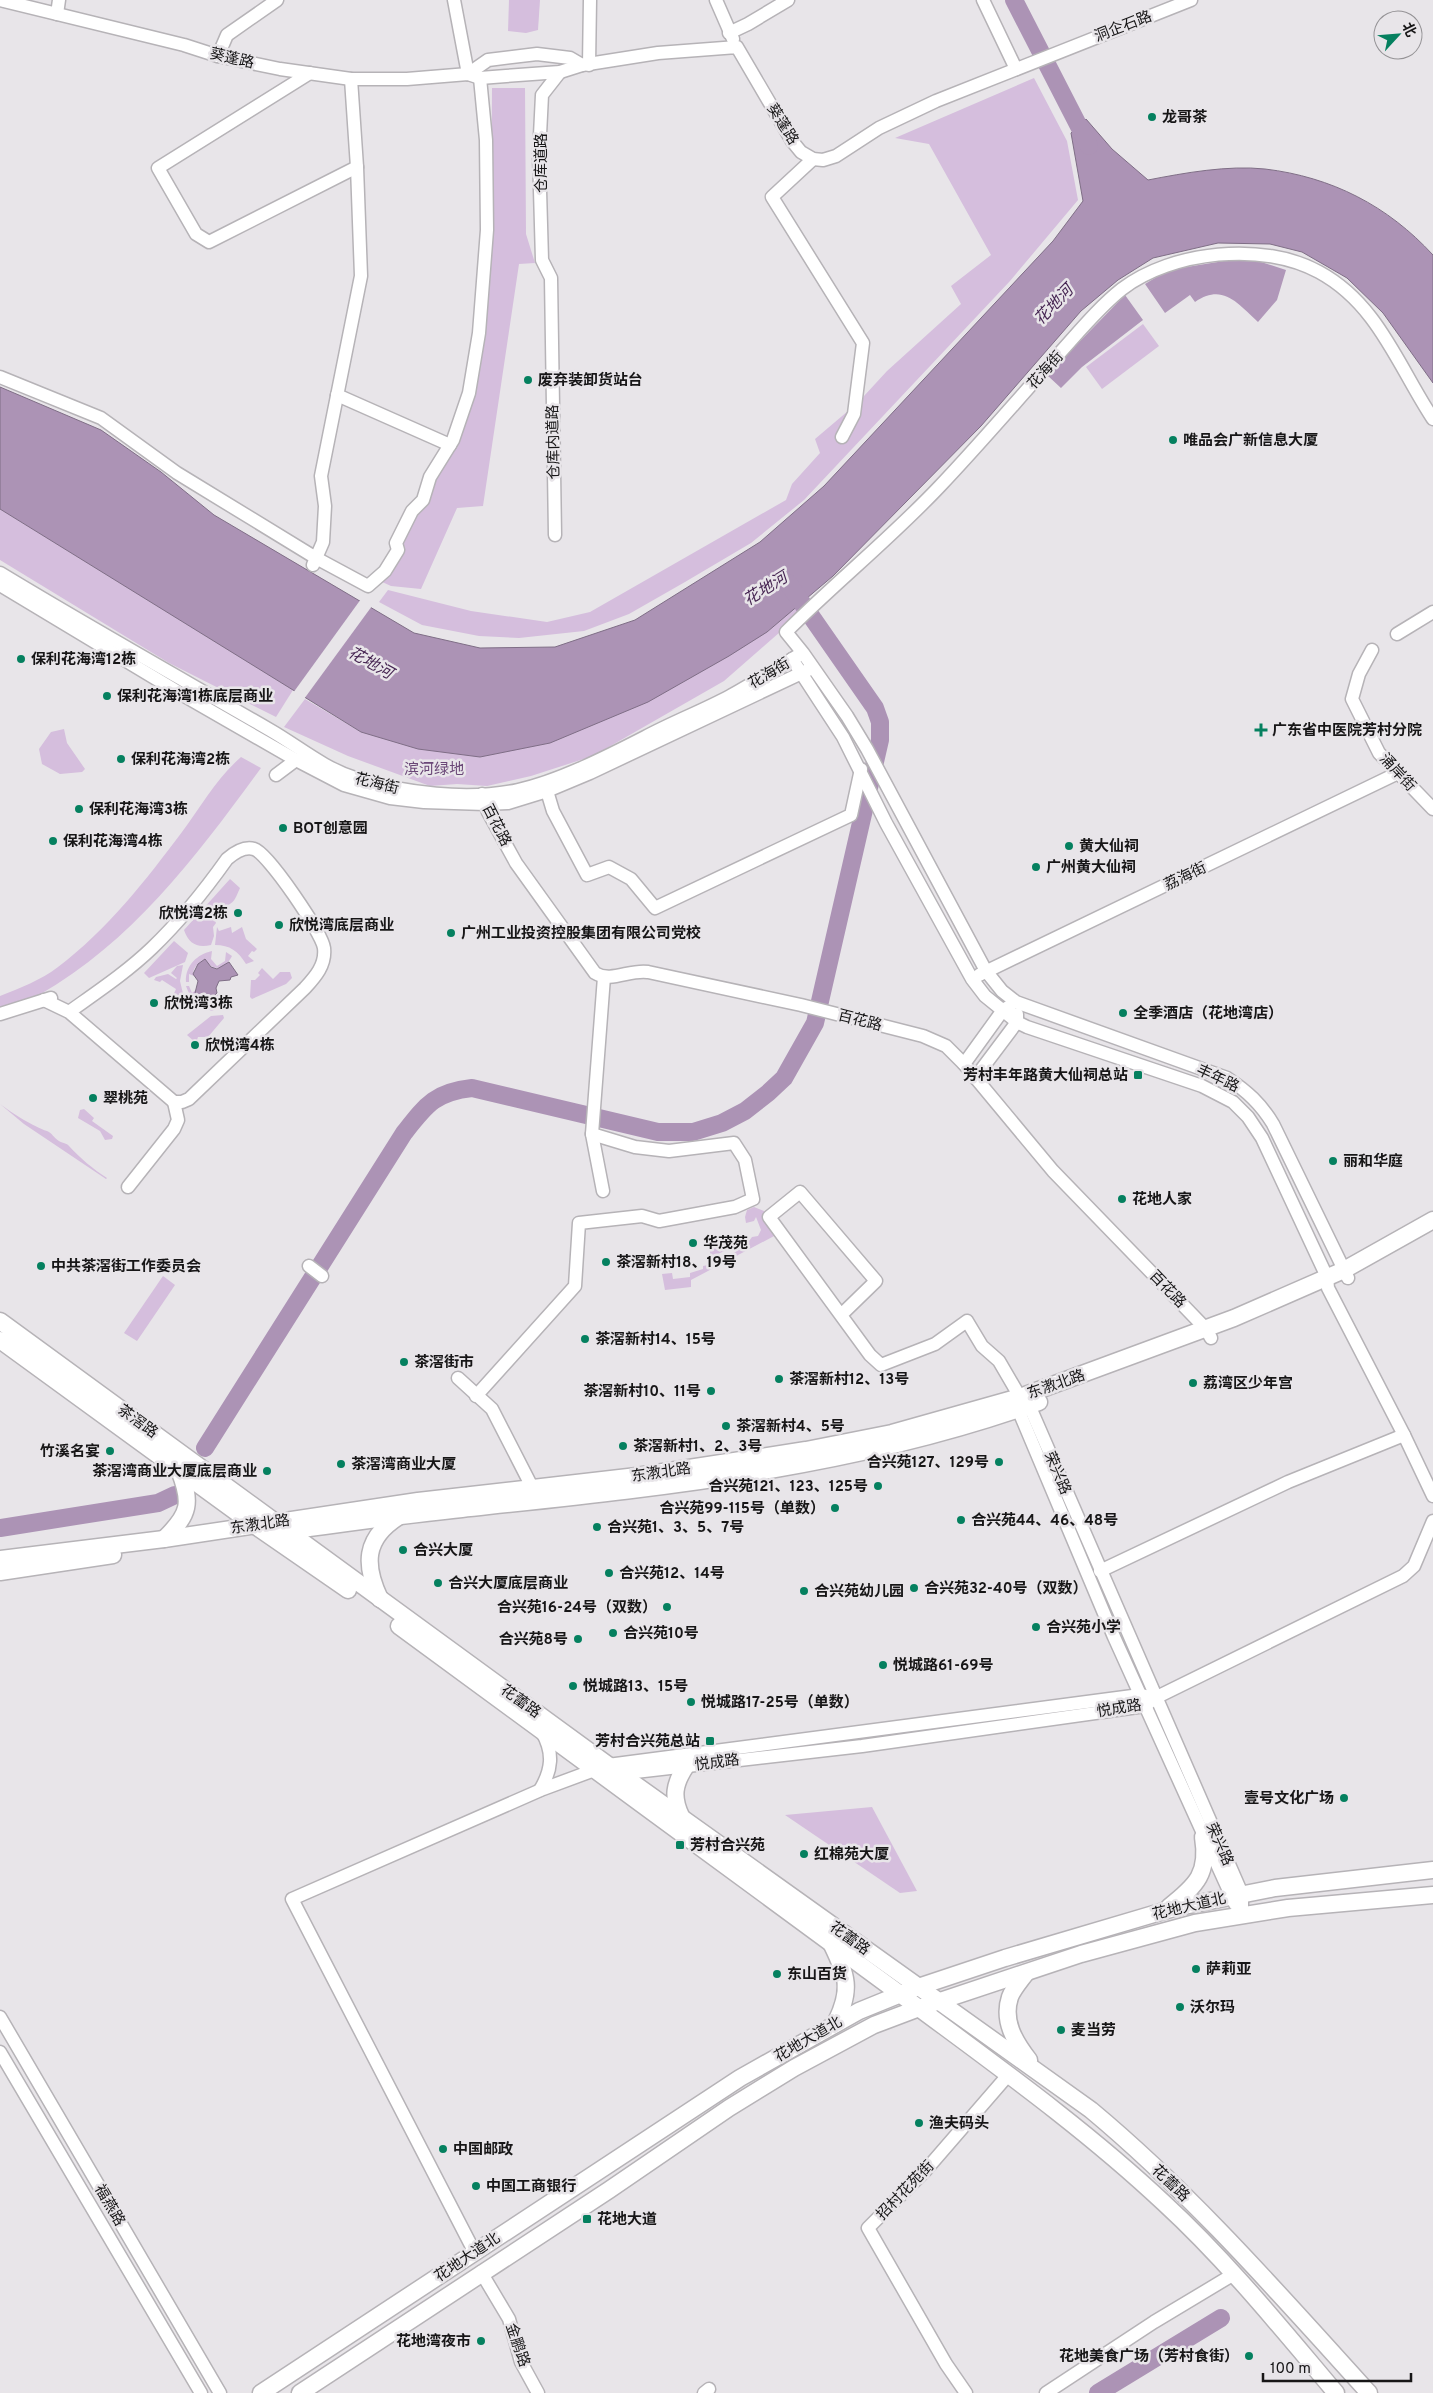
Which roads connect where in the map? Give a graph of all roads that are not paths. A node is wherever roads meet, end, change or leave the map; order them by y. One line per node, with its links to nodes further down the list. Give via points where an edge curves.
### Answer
1 (0, 0): 10 (street, 葵蓬路)
2 (59, 0): 10 (street)
3 (277, 0): 13 (street, via 227,35)
4 (454, 0): 18 (street)
5 (590, 0): 14 (street)
6 (716, 0): 11 (street)
7 (788, 0): 11 (street)
8 (983, 0): 15 (street)
9 (1191, 0): 15 (street, 洞企石路)
10 (57, 14): 13 (street, 葵蓬路)
11 (729, 33): 12 (street)
12 (737, 47): 14 (street, 葵蓬路, via 658,53); 20 (street, 葵蓬路, via 792,141)
13 (218, 56): 17 (street, 葵蓬路)
14 (586, 65): 16 (street, 葵蓬路); 18 (street, 葵蓬路, via 570,58 538,54 488,60)
15 (1018, 68): 20 (street, via 879,128 836,156)
16 (560, 72): 18 (street, 葵蓬路); 22 (street, 仓库道路, via 542,96)
17 (310, 73): 19 (street, 葵蓬路); 21 (street, via 158,168 196,234 209,242)
18 (474, 76): 19 (street, 葵蓬路); 27 (street, via 486,140 488,191 479,333 469,392)
19 (351, 79): 21 (street)
20 (813, 159): 26 (street, via 772,197 863,342 854,414)
21 (357, 167): 24 (street, via 361,276)
22 (542, 260): 28 (street, 仓库内道路, via 551,278)
23 (0, 377): 29 (street, via 101,418 177,473)
24 (337, 395): 27 (street); 29 (street, via 321,476 325,506 323,542)
25 (1433, 419): 35 (street, 花海街, via 1370,314 1318,271 1286,260 1247,253 1208,255 1165,265 1122,288 1092,317 939,487 786,632)
26 (842, 437)
27 (450, 445): 29 (street, via 430,477 423,500 412,512 396,543 398,550 385,571 368,586)
28 (555, 535)
29 (314, 561)
30 (0, 573): 42 (street, 花海街, via 270,729 327,766 392,788)
31 (0, 585): 37 (street, 花海街)
32 (1433, 612): 33 (street)
33 (1397, 634)
34 (1372, 650): 39 (street, 涌岸街, via 1359,674 1352,699 1380,754)
35 (798, 656): 36 (street); 42 (street, 花海街, via 729,696 600,760 518,790)
36 (807, 670): 38 (street, 丰年路); 41 (street, 花海街); 44 (street, via 867,749)
37 (296, 760): 40 (street); 42 (street, 花海街, via 344,785 390,798 424,802)
38 (861, 769): 41 (street, via 851,815 655,908 631,878 609,867 587,875 553,811); 46 (street, 丰年路, via 886,823)
39 (1398, 773): 43 (street, 涌岸街); 44 (street, 荔海街)
40 (276, 775)
41 (547, 791): 42 (street, 花海街, via 508,803)
42 (483, 799): 45 (street, 百花路, via 516,863 595,973)
43 (1433, 809)
44 (986, 972): 46 (street, 荔海街); 47 (street)
45 (604, 977): 52 (street, 百花路, via 642,971 812,1008 934,1040 946,1046); 55 (street)
46 (972, 978): 48 (street, 丰年路, via 985,996)
47 (1016, 1002): 48 (street); 51 (street); 61 (street, 丰年路, via 1227,1078 1252,1097 1273,1124)
48 (1003, 1010): 51 (street, 丰年路); 52 (street)
49 (69, 1012): 50 (street, via 49,999); 54 (street); 54 (street, via 151,949 236,851 254,849 265,856 296,897 320,937 324,948 323,962 317,976 189,1099)
50 (0, 1014)
51 (1017, 1022): 53 (street); 63 (street, 丰年路, via 1202,1086 1234,1102 1262,1138)
52 (964, 1064): 53 (street, 百花路)
53 (975, 1078): 66 (street, 百花路, via 1053,1171)
54 (174, 1102): 56 (street, via 178,1120 174,1129)
55 (593, 1131): 57 (street); 69 (street, via 635,1147 669,1151 734,1143 745,1160 753,1199 735,1207 659,1221 642,1216 579,1222 575,1286)
56 (128, 1187)
57 (603, 1191)
58 (1433, 1220): 61 (main road, 东漖北路)
59 (1433, 1233): 61 (main road, 东漖北路)
60 (309, 1266): 62 (street)
61 (1346, 1274): 63 (main road, 东漖北路)
62 (322, 1276)
63 (1328, 1282): 66 (main road, 东漖北路); 71 (street, 丰年路)
64 (841, 1315): 64 (street, via 769,1217 800,1192 876,1282); 70 (street, via 881,1365 935,1344 967,1321 982,1346 1006,1370)
65 (1, 1321): 78 (main road, 茶滘路)
66 (1208, 1333): 70 (main road, 东漖北路)
67 (0, 1340): 72 (main road, 茶滘路)
68 (458, 1378): 69 (street)
69 (476, 1396): 73 (street, via 492,1409)
70 (1022, 1404): 73 (main road, 东漖北路, via 839,1444); 75 (main road, 东漖北路, via 922,1438 821,1461 654,1486); 81 (street, 荣兴路); 84 (street, 荣兴路)
71 (1404, 1435): 74 (street, 丰年路); 81 (street, via 1288,1482)
72 (178, 1468): 77 (main road, 茶滘路); 79 (main road, via 188,1500 182,1520)
73 (533, 1489): 78 (main road, 东漖北路, via 418,1501)
74 (1433, 1496)
75 (402, 1516): 78 (main road, 东漖北路); 83 (main road, via 386,1525 371,1552 368,1566)
76 (1433, 1521): 84 (street, via 1414,1566 1403,1576)
77 (254, 1525): 78 (main road, 东漖北路); 79 (main road, 东漖北路)
78 (277, 1529): 82 (main road, 东漖北路); 83 (main road, 花蕾路); 85 (main road, 花蕾路, via 360,1598)
79 (164, 1539): 80 (main road, 东漖北路)
80 (0, 1559)
81 (1100, 1571): 84 (street, 荣兴路)
82 (0, 1572)
83 (380, 1599): 87 (main road, 花蕾路)
84 (1147, 1700): 86 (street, 悦成路, via 862,1746); 87 (street, 悦成路); 90 (street, 荣兴路); 92 (street, 荣兴路)
85 (542, 1732): 87 (main road, 花蕾路); 88 (street, via 551,1762)
86 (686, 1766): 87 (street, 悦成路); 89 (main road, via 675,1786 676,1804)
87 (607, 1770): 88 (street); 89 (main road, 花蕾路); 96 (main road, 花蕾路)
88 (540, 1790): 107 (street, via 292,1899)
89 (681, 1816): 98 (main road, 花蕾路)
90 (1203, 1836): 92 (street, 荣兴路); 94 (main road, via 1206,1854 1203,1872 1187,1893)
91 (1433, 1870): 92 (main road, 花地大道北)
92 (1236, 1895): 94 (main road, 花地大道北); 95 (street, 荣兴路)
93 (1433, 1895): 95 (main road, 花地大道北)
94 (1166, 1910): 98 (main road, 花地大道北)
95 (1242, 1915): 97 (main road, 花地大道北, via 1138,1938)
96 (831, 1943): 99 (main road, 花蕾路); 103 (main road, via 848,1984)
97 (1026, 1973): 100 (main road, 花地大道北); 105 (main road, via 1011,1995 1008,2010 1010,2028 1018,2045)
98 (918, 1987): 99 (main road, 花地大道北); 100 (main road, 花蕾路)
99 (899, 1994): 101 (main road, 花蕾路); 103 (main road, 花地大道北)
100 (938, 2002): 101 (main road, 花地大道北); 105 (main road, 花蕾路)
101 (919, 2008): 106 (main road, 花蕾路); 108 (main road, 花地大道北, via 859,2033 794,2068)
102 (0, 2017): 111 (street, 福燕路)
103 (836, 2022): 107 (main road, 花地大道北, via 740,2078)
104 (0, 2052): 110 (street, 福燕路)
105 (1038, 2071): 118 (main road, 花蕾路, via 1122,2136 1177,2187 1262,2274)
106 (1009, 2074): 109 (main road, 花蕾路, via 1164,2202); 115 (street, 招村花苑街, via 925,2171 868,2228)
107 (474, 2253): 112 (main road, 花地大道北)
108 (481, 2272): 113 (main road, 花地大道北); 114 (street, 金鹏路, via 509,2319 521,2362)
109 (1234, 2274): 116 (street); 117 (main road, 花蕾路)
110 (201, 2393)
111 (220, 2393)
112 (261, 2393)
113 (300, 2393)
114 (538, 2393)
115 (966, 2393)
116 (1046, 2393)
117 (1336, 2393)
118 (1369, 2393)

